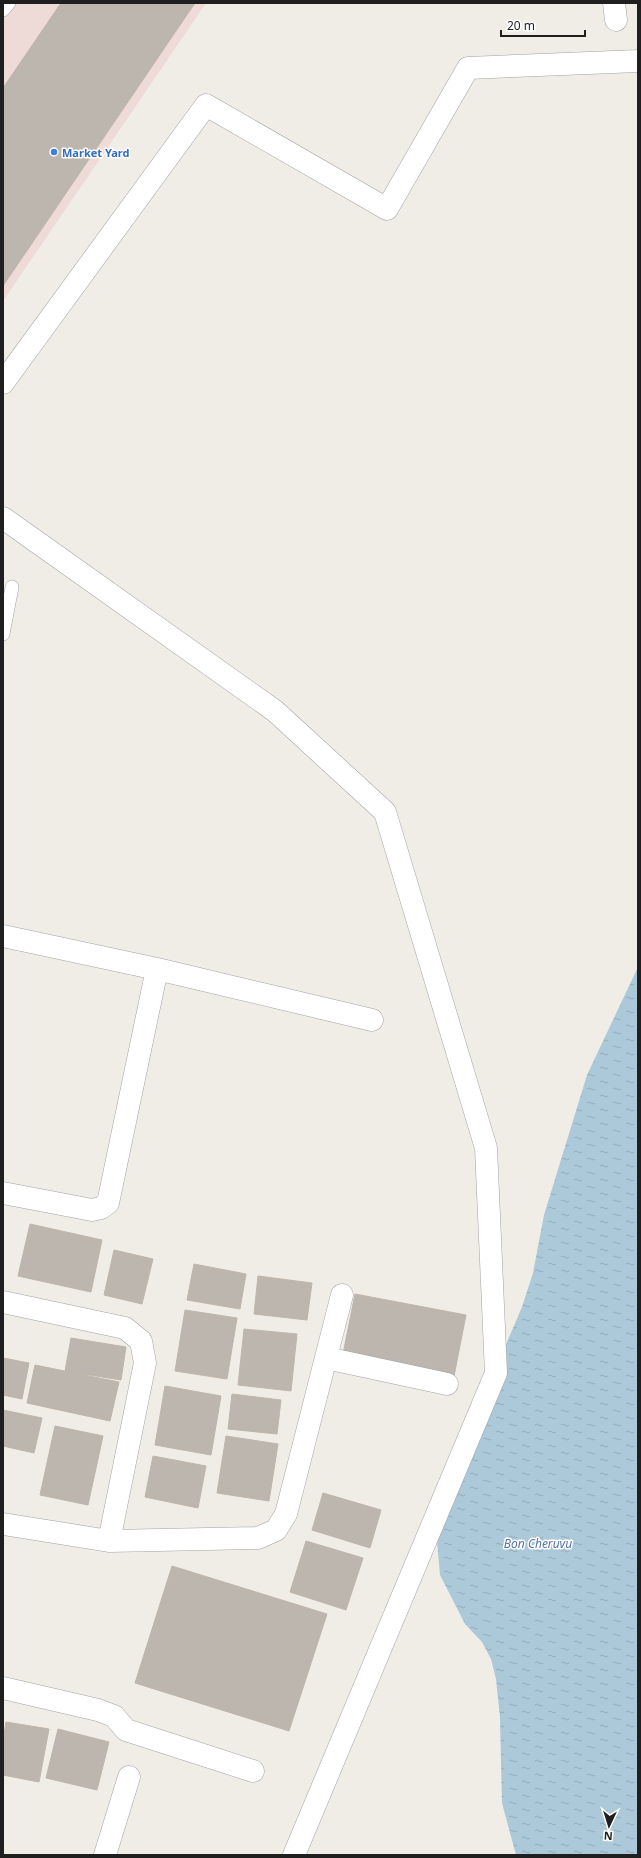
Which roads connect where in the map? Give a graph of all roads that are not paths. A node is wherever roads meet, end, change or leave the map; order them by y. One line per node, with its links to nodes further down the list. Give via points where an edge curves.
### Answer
1 (9, 3): 2 (lane)
2 (3, 10)
3 (638, 61): 4 (street, via 468,68 387,209 206,105)
4 (3, 383)
5 (3, 518): 22 (street, via 276,711 385,812 486,1148 496,1373)
6 (12, 587): 7 (lane)
7 (3, 634)
8 (3, 936): 9 (street)
9 (157, 970): 10 (street); 11 (street, via 108,1203 92,1210)
10 (372, 1020)
11 (3, 1193)
12 (342, 1295): 14 (street)
13 (3, 1302): 17 (street, via 125,1328 141,1341 145,1362)
14 (326, 1358): 15 (street); 17 (street, via 286,1514 276,1530 258,1538)
15 (447, 1384)
16 (3, 1524): 17 (street)
17 (109, 1541)
18 (3, 1688): 19 (street, via 98,1710 114,1716 126,1730)
19 (252, 1771)
20 (129, 1777): 21 (street)
21 (105, 1855)
22 (294, 1855)

